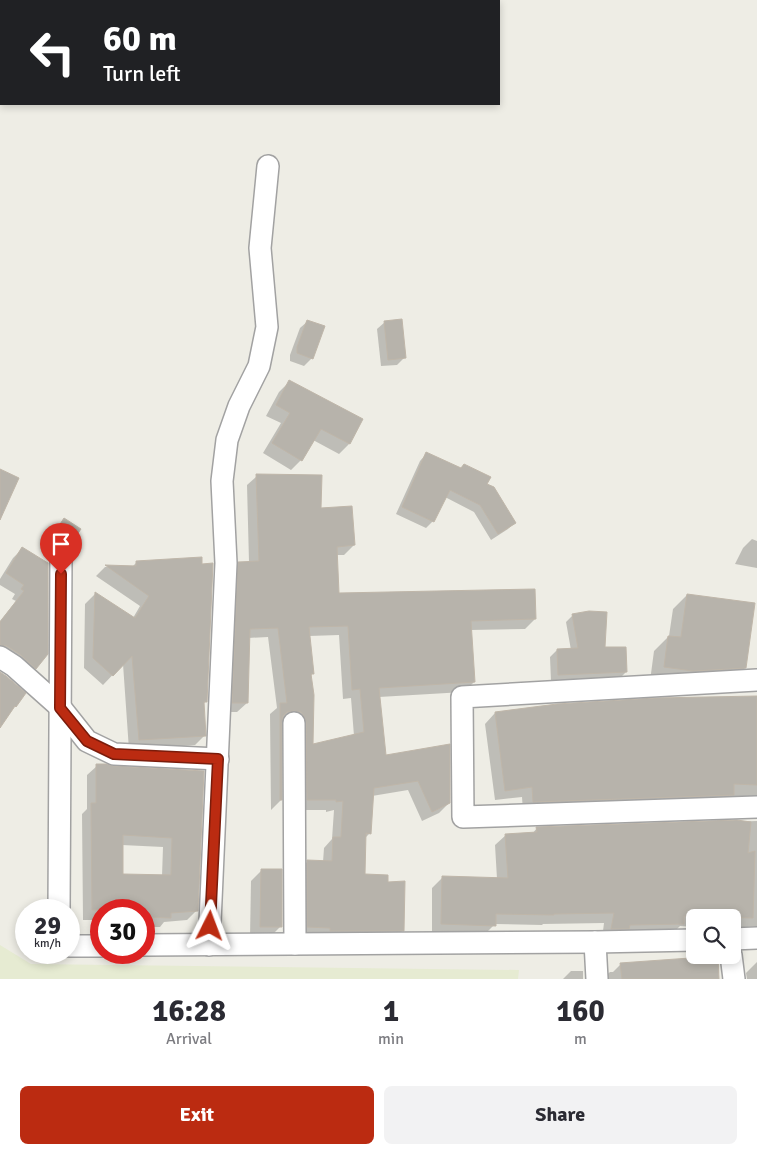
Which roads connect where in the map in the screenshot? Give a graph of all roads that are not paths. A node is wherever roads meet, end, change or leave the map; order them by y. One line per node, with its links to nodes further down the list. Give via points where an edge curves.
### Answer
1 (268, 166): 7 (street, via 260,248 267,327 259,366 227,440 222,481 226,563)
2 (61, 556): 5 (street)
3 (0, 657): 5 (street)
4 (757, 680): 8 (street, via 462,697 464,817)
5 (60, 708): 7 (street, via 87,741 114,754); 9 (street)
6 (294, 723): 14 (street)
7 (218, 759): 16 (street)
8 (757, 807)
9 (59, 899)
10 (757, 938): 11 (street)
11 (741, 939)
12 (686, 940): 13 (street)
13 (596, 942): 14 (street); 18 (street)
14 (295, 944): 16 (street)
15 (155, 945): 16 (street)
16 (209, 945)
17 (732, 964): 19 (street)
18 (597, 979)
19 (734, 979)

